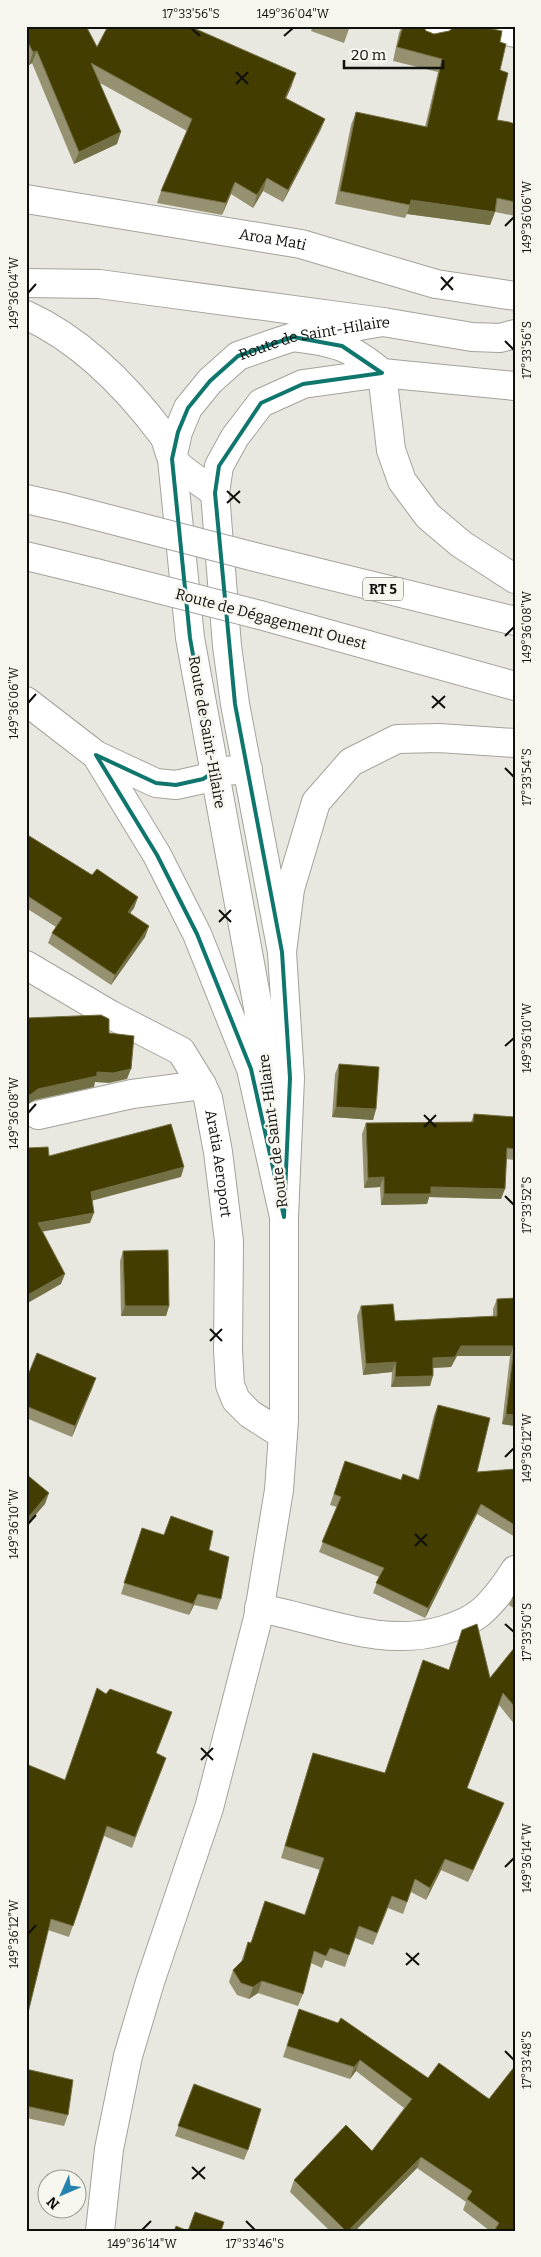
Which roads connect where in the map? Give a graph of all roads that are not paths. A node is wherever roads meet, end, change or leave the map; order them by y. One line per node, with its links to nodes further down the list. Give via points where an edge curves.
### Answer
1 (488, 26): 2 (main road)
2 (515, 33)
3 (26, 199): 5 (main road, Aroa Mati, via 301,244 436,284)
4 (26, 283): 7 (main road, via 99,284)
5 (515, 296)
6 (26, 315): 12 (main road, via 49,326 88,354 150,418 167,441)
7 (384, 322): 8 (main road, Route de Saint-Hilaire, via 472,337 500,338); 9 (main road, Route de Saint-Hilaire)
8 (515, 334)
9 (293, 337): 10 (main road, via 342,346 360,355); 12 (main road, Route de Saint-Hilaire, via 238,356 210,380 188,408)
10 (382, 373): 11 (main road, Route de Saint-Hilaire); 13 (main road, Route de Saint-Hilaire, via 303,384 261,403 235,437 219,466); 16 (main road, via 391,450 402,481 428,516 461,544)
11 (515, 386)
12 (172, 459): 13 (main road); 23 (main road, Route de Saint-Hilaire, via 190,638)
13 (215, 493): 22 (main road, Route de Saint-Hilaire, via 227,646)
14 (26, 499): 17 (main road, RT 5, bridge)
15 (26, 556): 18 (main road, Route de Dégagement Ouest, bridge)
16 (515, 579)
17 (515, 621)
18 (515, 686)
19 (26, 701): 21 (main road)
20 (515, 743): 24 (main road, via 397,739 351,762 316,802 290,889)
21 (96, 755): 23 (main road, via 156,784 176,785 203,779); 28 (main road, via 157,855 200,943 251,1069)
22 (248, 770): 23 (main road); 24 (main road, Route de Saint-Hilaire)
23 (214, 772): 28 (main road, Route de Saint-Hilaire, via 258,1007)
24 (282, 952): 28 (main road, Route de Saint-Hilaire, via 290,1078)
25 (26, 965): 26 (main road, Aratia Aeroport, via 181,1051)
26 (202, 1086): 27 (main road, via 132,1094); 29 (main road, Aratia Aeroport, via 208,1098 218,1152 229,1241 230,1384 236,1400 250,1414)
27 (38, 1115)
28 (284, 1217): 29 (main road)
29 (283, 1435): 31 (main road, via 279,1490)
30 (515, 1570): 31 (main road, via 481,1612 458,1626 428,1635 370,1634)
31 (260, 1608): 32 (main road, via 209,1808 128,2056 109,2149)
32 (100, 2231)

